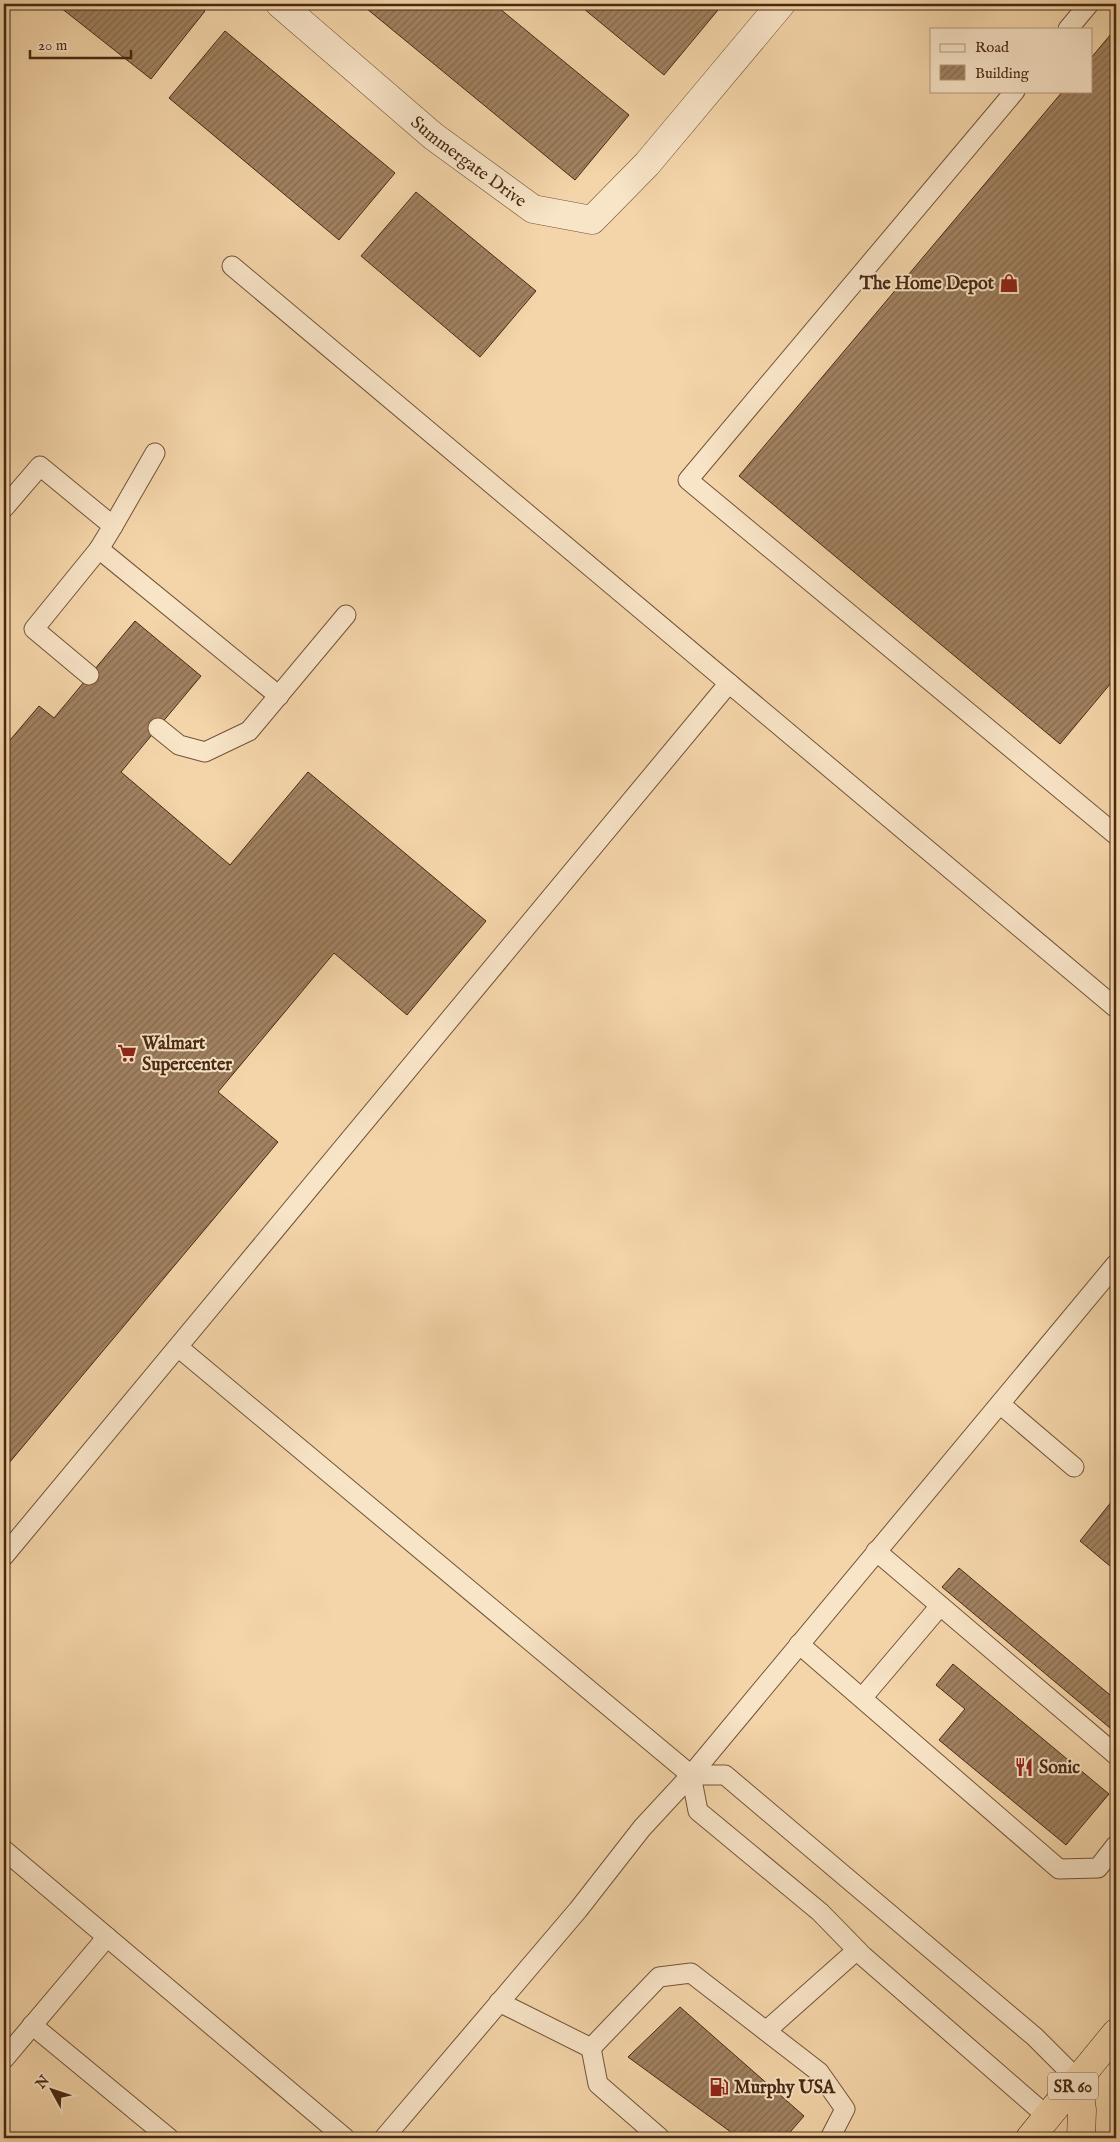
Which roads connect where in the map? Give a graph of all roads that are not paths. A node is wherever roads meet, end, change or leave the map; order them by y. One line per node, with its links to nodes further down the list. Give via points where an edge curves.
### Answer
1 (280, 4): 2 (street, Summergate Drive, via 433,136 533,209 592,220 647,164)
2 (781, 4)
3 (1089, 4): 4 (lane)
4 (1069, 28)
5 (1014, 92): 16 (lane, via 688,480)
6 (232, 266): 13 (lane)
7 (155, 453): 9 (lane)
8 (4, 508): 9 (lane, via 40,466)
9 (114, 526): 10 (lane)
10 (99, 549): 12 (lane, via 34,630); 14 (lane)
11 (346, 615): 14 (lane)
12 (89, 675)
13 (728, 683): 17 (lane); 19 (lane)
14 (279, 696): 15 (lane, via 249,731 205,752 179,744)
15 (158, 728)
16 (1116, 835)
17 (1116, 1008)
18 (1116, 1264): 20 (lane)
19 (178, 1347): 23 (lane); 28 (lane)
20 (1000, 1404): 21 (lane); 22 (lane)
21 (1074, 1467)
22 (876, 1551): 24 (lane); 25 (lane)
23 (4, 1556)
24 (940, 1606): 26 (lane); 27 (lane)
25 (800, 1644): 26 (lane); 28 (lane)
26 (862, 1698): 29 (lane, via 1059,1869 1098,1868)
27 (1116, 1755)
28 (691, 1775): 32 (lane, via 698,1811 820,1912); 33 (lane, via 642,1828); 39 (lane, via 725,1775 1035,2037)
29 (1116, 1845)
30 (4, 1850): 31 (lane)
31 (107, 1937): 34 (lane); 42 (lane)
32 (857, 1950): 35 (lane); 40 (lane)
33 (500, 2002): 37 (lane); 43 (lane)
34 (32, 2025): 38 (lane); 41 (lane)
35 (766, 2031): 37 (lane, via 691,1973 659,1977); 45 (lane, via 819,2072 845,2109)
36 (1116, 2033): 39 (highway, SR 60)
37 (591, 2048): 44 (lane, via 598,2084)
38 (6, 2052)
39 (1078, 2080): 40 (highway, SR 60); 47 (highway)
40 (1048, 2117): 46 (highway, SR 60)
41 (169, 2138)
42 (345, 2138)
43 (384, 2138)
44 (660, 2138)
45 (830, 2138)
46 (1030, 2138)
47 (1081, 2138)

